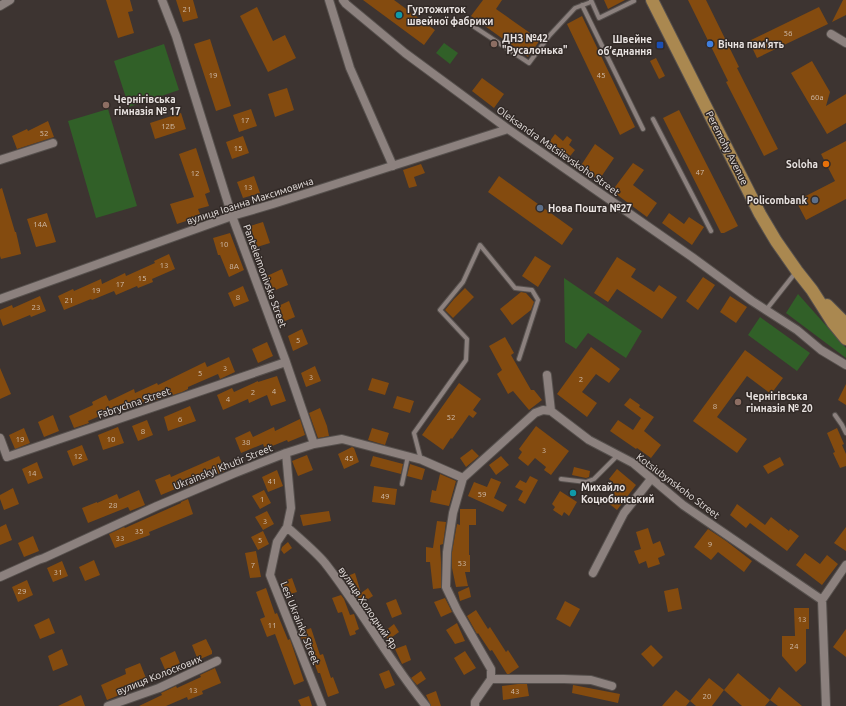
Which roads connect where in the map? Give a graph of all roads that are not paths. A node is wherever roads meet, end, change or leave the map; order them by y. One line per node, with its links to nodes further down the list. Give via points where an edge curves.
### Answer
1 (10, 0): 9 (street)
2 (162, 0): 19 (street, Panteleimonivska Street, via 176,36)
3 (329, 0): 18 (street, via 350,68)
4 (343, 0): 14 (street, Oleksandra Matsiievskoho Street, via 405,53)
5 (652, 0): 21 (main road, Peremohy Avenue, via 760,214)
6 (591, 1): 7 (lane, via 599,18); 8 (lane)
7 (634, 1)
8 (582, 5): 10 (lane, via 553,31 528,63); 15 (lane)
9 (0, 6)
10 (473, 26)
11 (831, 34): 12 (street)
12 (846, 43)
13 (653, 119): 20 (lane)
14 (508, 129): 18 (street, вулиця Іоанна Максимовича); 24 (street, Oleksandra Matsiievskoho Street)
15 (643, 129)
16 (53, 143): 17 (street)
17 (0, 160)
18 (393, 166): 19 (street, вулиця Іоанна Максимовича)
19 (232, 216): 23 (street, вулиця Іоанна Максимовича); 28 (street, Panteleimonivska Street)
20 (711, 231)
21 (797, 271): 22 (main road, Peremohy Avenue); 24 (lane)
22 (812, 290): 25 (main road, Peremohy Avenue); 26 (main road, Peremohy Avenue)
23 (0, 299)
24 (766, 310): 29 (street, Oleksandra Matsiievskoho Street)
25 (846, 324)
26 (846, 339)
27 (519, 359): 39 (lane, via 538,300 532,290 515,288 480,245 463,282 440,310 467,339 466,360 414,433)
28 (286, 362): 34 (street, Fabrychna Street, via 7,457); 35 (street, Panteleimonivska Street)
29 (846, 365)
30 (547, 375): 31 (street)
31 (550, 411): 37 (street, Kotsiubynskoho Street, via 589,440); 40 (street, via 535,413)
32 (835, 415): 33 (lane)
33 (846, 433)
34 (0, 438)
35 (314, 444): 36 (street, Ukrainskyi Khutir Street); 38 (street, Ukrainskyi Khutir Street, via 342,439)
36 (286, 453): 44 (street, Lesi Ukrainky Street, via 290,508); 47 (street, Ukrainskyi Khutir Street, via 157,506)
37 (618, 455): 41 (lane, via 594,479 586,482); 42 (street, Kotsiubynskoho Street, via 633,463)
38 (408, 456): 39 (street, Ukrainskyi Khutir Street); 43 (lane)
39 (422, 460): 40 (street, Ukrainskyi Khutir Street)
40 (463, 478): 50 (street, via 453,514 447,552 446,586 491,669)
41 (562, 479)
42 (651, 479): 46 (street, via 624,513); 48 (street, Kotsiubynskoho Street, via 683,505)
43 (402, 484)
44 (287, 527): 53 (street, Lesi Ukrainky Street, via 277,542 270,575); 54 (street, вулиця Холодний Яр, via 323,562 351,597 411,688)
45 (846, 565): 48 (street)
46 (593, 573)
47 (0, 577)
48 (822, 600): 56 (street)
49 (217, 661): 52 (street, вулиця Колоскових, via 159,688)
50 (491, 679): 51 (street, via 564,678 591,680); 55 (street, via 475,702)
51 (612, 686)
52 (108, 706)
53 (322, 706)
54 (426, 706)
55 (475, 706)
56 (826, 706)

